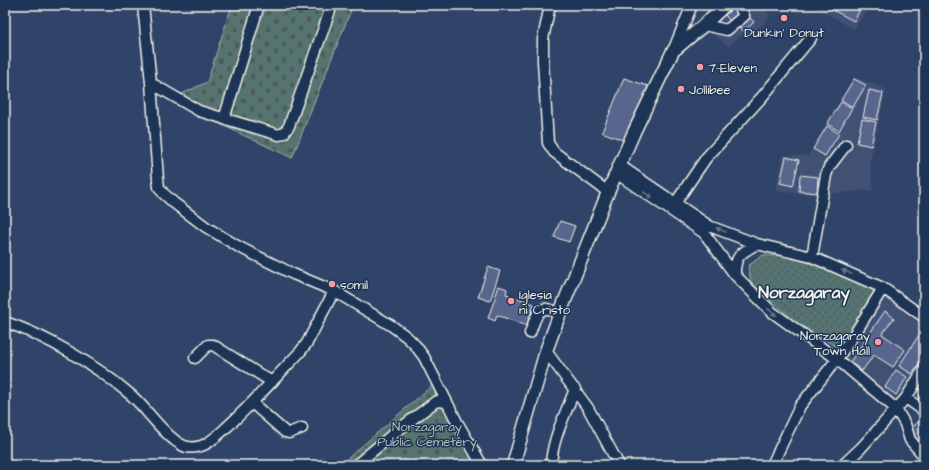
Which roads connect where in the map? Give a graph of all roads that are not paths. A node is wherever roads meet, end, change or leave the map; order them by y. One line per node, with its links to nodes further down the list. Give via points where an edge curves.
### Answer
1 (143, 5): 11 (street)
2 (259, 5): 12 (street)
3 (332, 5): 12 (street, via 284,134 279,135)
4 (550, 5): 15 (street, via 543,60 548,143 554,152)
5 (692, 5): 10 (street)
6 (725, 5): 8 (main road)
7 (739, 5): 8 (street, via 744,16 727,30)
8 (704, 25): 10 (main road)
9 (811, 38): 16 (street, via 706,158)
10 (673, 51): 14 (main road)
11 (151, 83): 12 (street, via 199,111); 21 (street, via 158,179 163,194 206,227 239,247)
12 (224, 119)
13 (846, 144): 18 (street, via 826,175)
14 (617, 169): 15 (main road); 16 (street); 19 (street, one-way to 19, via 704,233)
15 (608, 192): 22 (main road)
16 (676, 202): 17 (street, one-way to 16, via 709,226)
17 (757, 244): 18 (street); 19 (street, via 741,252 735,262)
18 (812, 257): 20 (street, one-way to 18)
19 (735, 274): 28 (street, one-way to 28, via 772,312)
20 (883, 288): 23 (street); 28 (street)
21 (334, 291): 30 (street, via 307,343); 33 (street, via 392,326 415,344)
22 (560, 313): 25 (street, via 546,308 541,310); 26 (main road)
23 (924, 317)
24 (5, 322): 34 (street, via 32,332 90,364 132,396 172,437 186,447 202,446)
25 (530, 333)
26 (546, 351): 31 (street); 41 (main road)
27 (195, 358): 30 (street, via 208,345 213,345)
28 (837, 359): 35 (street); 44 (street, via 800,406)
29 (924, 369): 32 (street)
30 (272, 382): 34 (street)
31 (575, 390): 42 (street, via 557,436); 43 (street, via 588,408)
32 (906, 398): 35 (street); 36 (street)
33 (446, 402): 39 (street, via 435,402); 40 (street)
34 (252, 403): 37 (street, via 285,432)
35 (896, 409): 38 (street, via 905,424 910,440); 45 (street)
36 (924, 411)
37 (302, 428)
38 (924, 456)
39 (356, 465)
40 (482, 465)
41 (513, 465)
42 (551, 465)
43 (619, 465)
44 (772, 465)
45 (843, 465)

